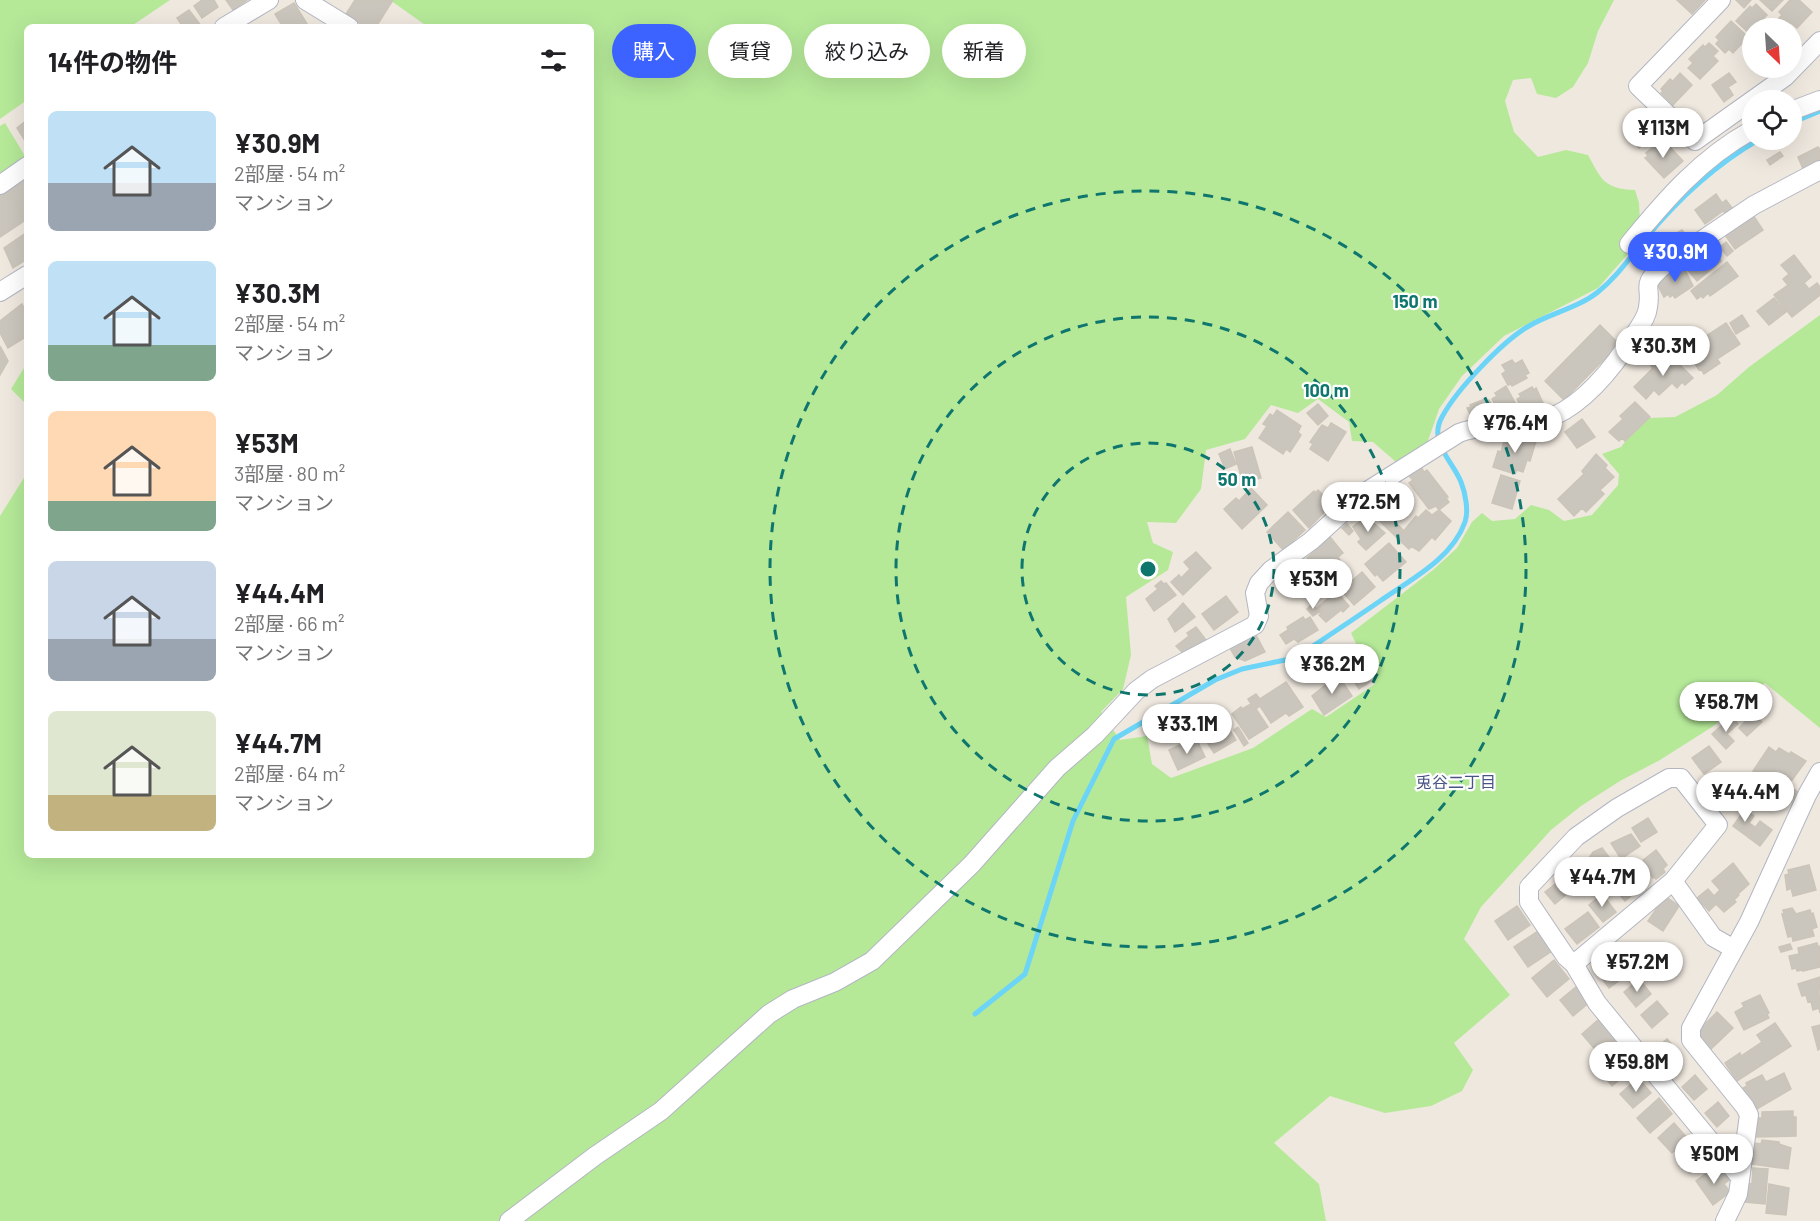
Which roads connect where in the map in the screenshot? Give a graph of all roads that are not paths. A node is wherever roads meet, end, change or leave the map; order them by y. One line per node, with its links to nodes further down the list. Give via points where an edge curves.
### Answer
1 (269, 0): 4 (street)
2 (305, 0): 5 (street)
3 (1721, 0): 6 (street, via 1638,86 1695,141 1785,77)
4 (229, 24)
5 (345, 24)
6 (1820, 41)
7 (1820, 100): 8 (street)
8 (1802, 107)
9 (1742, 135): 13 (street, via 1701,165 1668,196)
10 (24, 168): 12 (street)
11 (1820, 171): 21 (street, via 1754,205 1650,278 1646,317 1624,352 1581,398 1553,416 1459,432 1364,493 1259,583 1255,594 1259,616 1255,625 1136,691 1057,768 972,864 872,961 769,1014 661,1111)
12 (0, 185)
13 (1629, 244)
14 (24, 277): 15 (street)
15 (0, 292)
16 (1820, 772): 18 (street)
17 (1673, 881): 18 (street, via 1713,937); 19 (street); 19 (street, via 1718,825 1681,778 1660,783 1576,837 1529,887 1529,902)
18 (1734, 949): 20 (street, via 1691,1028 1691,1040 1749,1115)
19 (1574, 964): 20 (street, via 1597,1003)
20 (1740, 1177): 22 (street, via 1738,1194)
21 (509, 1221)
22 (1725, 1221)

